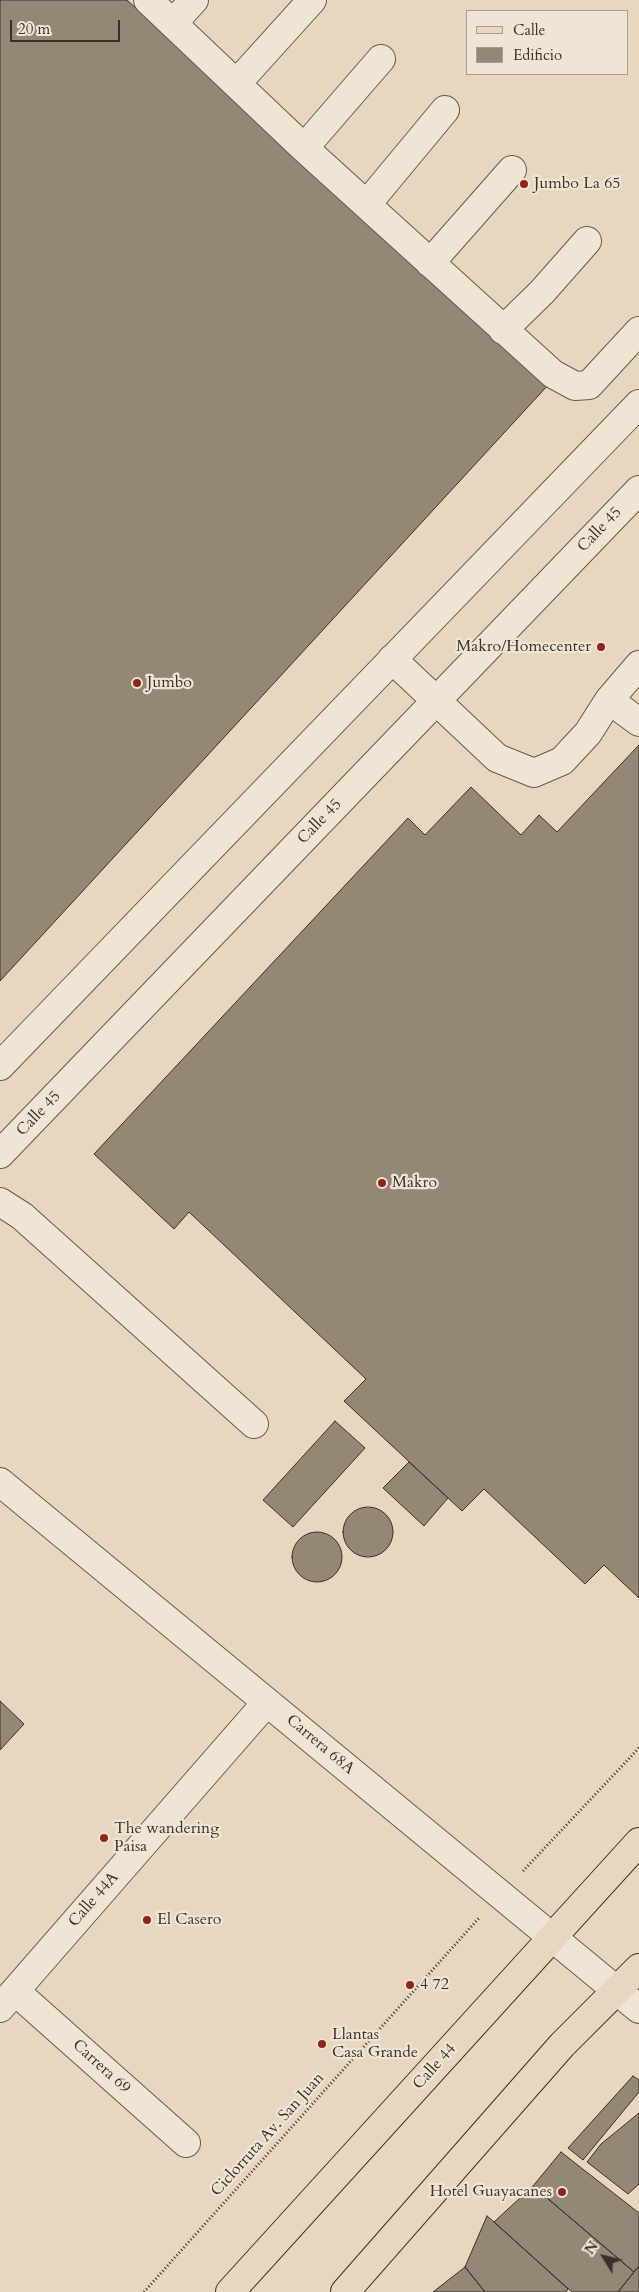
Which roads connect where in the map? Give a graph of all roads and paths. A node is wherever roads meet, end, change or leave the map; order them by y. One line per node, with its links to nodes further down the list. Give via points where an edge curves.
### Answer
1 (148, 0): 4 (street)
2 (194, 0): 4 (street)
3 (312, 0): 6 (street)
4 (173, 23): 6 (street)
5 (381, 59): 8 (street)
6 (237, 83): 8 (street)
7 (445, 110): 10 (street)
8 (304, 148): 10 (street)
9 (512, 170): 12 (street)
10 (367, 204): 12 (street)
11 (587, 242): 13 (street)
12 (430, 262): 13 (street)
13 (503, 330): 14 (street, via 554,374 575,386 590,385)
14 (639, 331)
15 (639, 404): 17 (street)
16 (639, 491): 19 (street, Calle 45)
17 (392, 659): 19 (street); 22 (street)
18 (639, 665): 20 (street)
19 (437, 700): 20 (street, via 497,758 534,773 562,761 588,733); 23 (street, Calle 45)
20 (609, 700): 21 (street)
21 (639, 722)
22 (2, 1060)
23 (0, 1154)
24 (0, 1202): 25 (street, via 22,1216)
25 (254, 1424)
26 (0, 1482): 27 (street, Carrera 68A)
27 (268, 1702): 31 (street, Carrera 68A); 35 (street, Calle 44A)
28 (639, 1748): 30 (path)
29 (639, 1842): 31 (main road, Calle 44)
30 (543, 1850)
31 (552, 1938): 34 (street, Carrera 68A); 39 (main road, Calle 44)
32 (452, 1949): 38 (path, Ciclorruta Av. San Juan)
33 (639, 1968): 34 (main road)
34 (616, 1991): 36 (street, Carrera 68A); 40 (main road, via 562,2045)
35 (8, 2000): 37 (street, Carrera 69)
36 (639, 2009)
37 (186, 2143)
38 (144, 2292)
39 (230, 2292)
40 (345, 2292)

